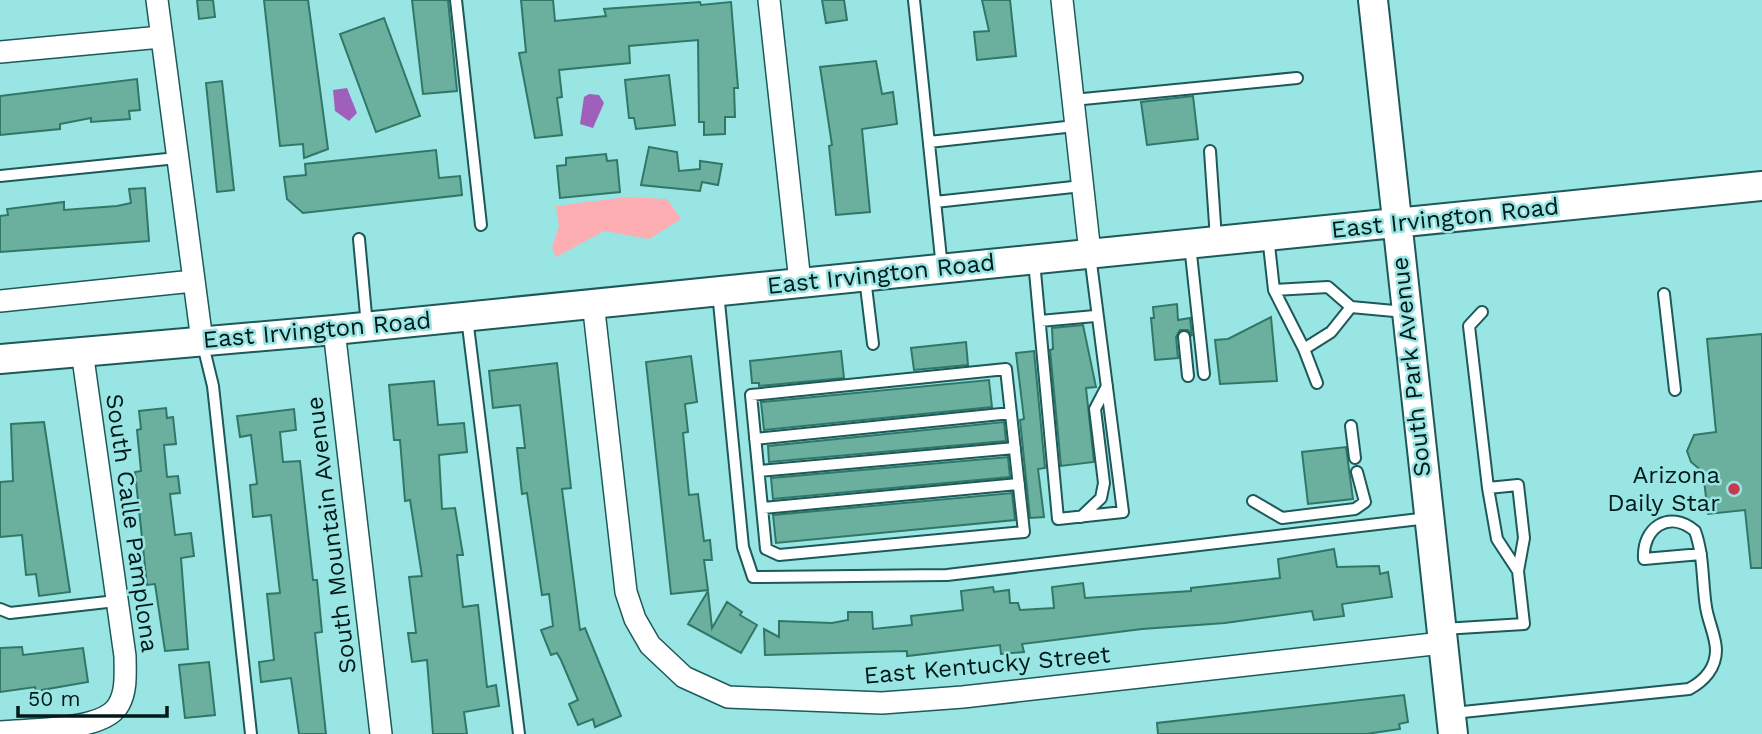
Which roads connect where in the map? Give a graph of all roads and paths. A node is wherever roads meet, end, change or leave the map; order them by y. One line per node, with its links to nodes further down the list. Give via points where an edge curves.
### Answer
1 (157, 0): 7 (street)
2 (456, 0): 20 (lane)
3 (769, 0): 29 (street)
4 (914, 0): 12 (lane)
5 (1062, 0): 10 (street)
6 (1373, 0): 19 (main road, South Park Avenue)
7 (162, 37): 8 (street); 14 (street)
8 (0, 52)
9 (1297, 78): 10 (lane)
10 (1073, 100): 11 (street)
11 (1075, 126): 12 (lane); 16 (street)
12 (929, 142): 18 (lane)
13 (1210, 151): 23 (lane)
14 (177, 158): 15 (lane); 28 (street)
15 (0, 176)
16 (1082, 186): 18 (lane); 24 (street)
17 (1762, 186): 19 (main road, East Irvington Road)
18 (935, 202): 26 (lane)
19 (1395, 224): 21 (main road, East Irvington Road); 36 (main road, South Park Avenue)
20 (481, 225)
21 (1268, 236): 23 (main road, East Irvington Road); 31 (lane)
22 (359, 239): 41 (lane)
23 (1203, 242): 24 (main road, East Irvington Road); 49 (lane)
24 (1090, 253): 25 (main road, East Irvington Road); 39 (lane)
25 (1034, 259): 26 (main road, East Irvington Road); 40 (lane)
26 (942, 268): 27 (main road, East Irvington Road)
27 (865, 275): 29 (main road, East Irvington Road); 45 (lane)
28 (193, 281): 33 (street); 44 (street)
29 (800, 282): 30 (main road, East Irvington Road)
30 (718, 290): 34 (main road, East Irvington Road); 66 (lane, via 743,547 753,577 947,575)
31 (1274, 290): 35 (lane, via 1328,288); 46 (lane)
32 (1664, 294): 53 (lane)
33 (0, 302)
34 (593, 302): 38 (main road, East Irvington Road); 71 (street, East Kentucky Street, via 626,592 635,619 650,645 684,677 728,697 882,703 950,698)
35 (1351, 307): 36 (lane); 46 (lane, via 1331,331)
36 (1405, 312): 66 (main road, South Park Avenue)
37 (1482, 312): 62 (lane, via 1469,326)
38 (467, 316): 41 (main road, East Irvington Road); 76 (lane)
39 (1095, 316): 40 (lane); 52 (lane)
40 (1040, 321): 65 (lane, via 1058,519)
41 (367, 327): 42 (main road, East Irvington Road)
42 (334, 330): 44 (main road, East Irvington Road); 75 (street, South Mountain Avenue)
43 (1184, 337): 50 (lane)
44 (202, 341): 47 (main road, East Irvington Road); 74 (lane, via 213,386)
45 (873, 344)
46 (1304, 349): 51 (lane)
47 (82, 351): 48 (main road, East Irvington Road); 69 (street, South Calle Pamplona)
48 (0, 359)
49 (1204, 374)
50 (1188, 376)
51 (1317, 383)
52 (1107, 386): 65 (lane, via 1096,409 1101,498); 65 (lane, via 1123,512)
53 (1675, 390)
54 (1011, 414): 56 (lane); 56 (lane, via 1006,369 751,395); 57 (lane)
55 (1352, 426): 58 (lane)
56 (755, 439): 59 (lane)
57 (1015, 448): 59 (lane); 61 (lane)
58 (1355, 458)
59 (759, 471): 64 (lane)
60 (1357, 471): 63 (lane, via 1365,502 1355,509 1282,518)
61 (1019, 484): 64 (lane); 64 (lane, via 1024,531 779,555 766,549)
62 (1488, 488): 68 (lane, via 1497,539); 68 (lane, via 1518,485 1524,538)
63 (1253, 501)
64 (762, 508)
65 (1081, 517)
66 (1428, 518): 71 (main road, South Park Avenue)
67 (1701, 554): 67 (lane, via 1695,531 1679,521 1658,524 1646,538 1644,559); 72 (lane, via 1716,650 1709,674 1699,684)
68 (1518, 571): 71 (lane, via 1524,624)
69 (116, 601): 70 (lane, via 10,613); 73 (street, South Calle Pamplona, via 125,656 124,708 93,723)
70 (0, 609)
71 (1441, 636): 72 (main road, South Park Avenue)
72 (1451, 724)
73 (0, 732)
74 (251, 734)
75 (381, 734)
76 (519, 734)

